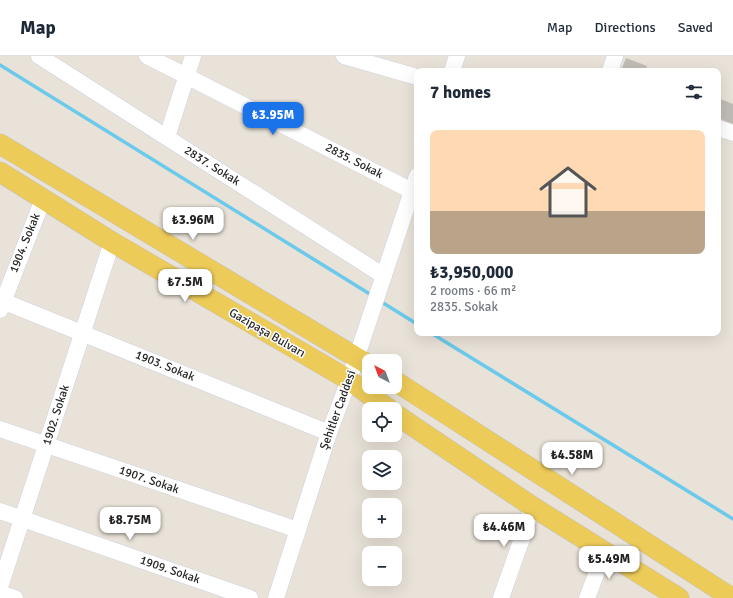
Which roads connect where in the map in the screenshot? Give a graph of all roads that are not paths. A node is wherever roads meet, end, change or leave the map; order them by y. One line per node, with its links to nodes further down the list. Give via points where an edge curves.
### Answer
1 (39, 56): 13 (street, 2837. Sokak)
2 (147, 56): 9 (street, 2835. Sokak)
3 (193, 56): 9 (street)
4 (344, 56): 10 (street)
5 (457, 56): 7 (street)
6 (615, 56): 8 (street)
7 (453, 68)
8 (611, 68)
9 (187, 76): 13 (street); 16 (street, 2835. Sokak)
10 (414, 76)
11 (721, 129): 12 (street)
12 (733, 133)
13 (166, 137): 20 (street, 2837. Sokak)
14 (0, 144): 24 (main road, Gazipaşa Bulvarı)
15 (0, 172): 18 (main road, Gazipaşa Bulvarı)
16 (414, 184)
17 (414, 187): 20 (street, Şehitler Caddesi)
18 (43, 199): 19 (main road, Gazipaşa Bulvarı); 21 (street, 1904. Sokak)
19 (112, 242): 22 (street, 1902. Sokak); 26 (main road, Gazipaşa Bulvarı)
20 (384, 276): 23 (street, Şehitler Caddesi)
21 (1, 304): 22 (street, 1903. Sokak)
22 (83, 333): 31 (street, 1903. Sokak); 32 (street, 1902. Sokak)
23 (365, 354)
24 (362, 360)
25 (362, 362): 26 (street, Şehitler Caddesi)
26 (349, 380): 28 (main road, Gazipaşa Bulvarı); 31 (street, Şehitler Caddesi)
27 (402, 386): 46 (main road)
28 (379, 402)
29 (402, 419): 33 (main road)
30 (0, 429): 32 (street, 1907. Sokak)
31 (329, 433): 36 (street, Şehitler Caddesi)
32 (47, 445): 35 (street, 1902. Sokak); 36 (street, 1907. Sokak)
33 (533, 506): 37 (main road); 43 (street)
34 (0, 511): 35 (street, 1909. Sokak)
35 (23, 518): 38 (street, 1902. Sokak); 41 (street, 1909. Sokak)
36 (298, 530): 42 (street, Şehitler Caddesi)
37 (605, 551): 44 (street); 45 (main road)
38 (0, 587)
39 (0, 593): 40 (street)
40 (15, 598)
41 (250, 598)
42 (276, 598)
43 (501, 598)
44 (587, 598)
45 (679, 598)
46 (732, 598)

